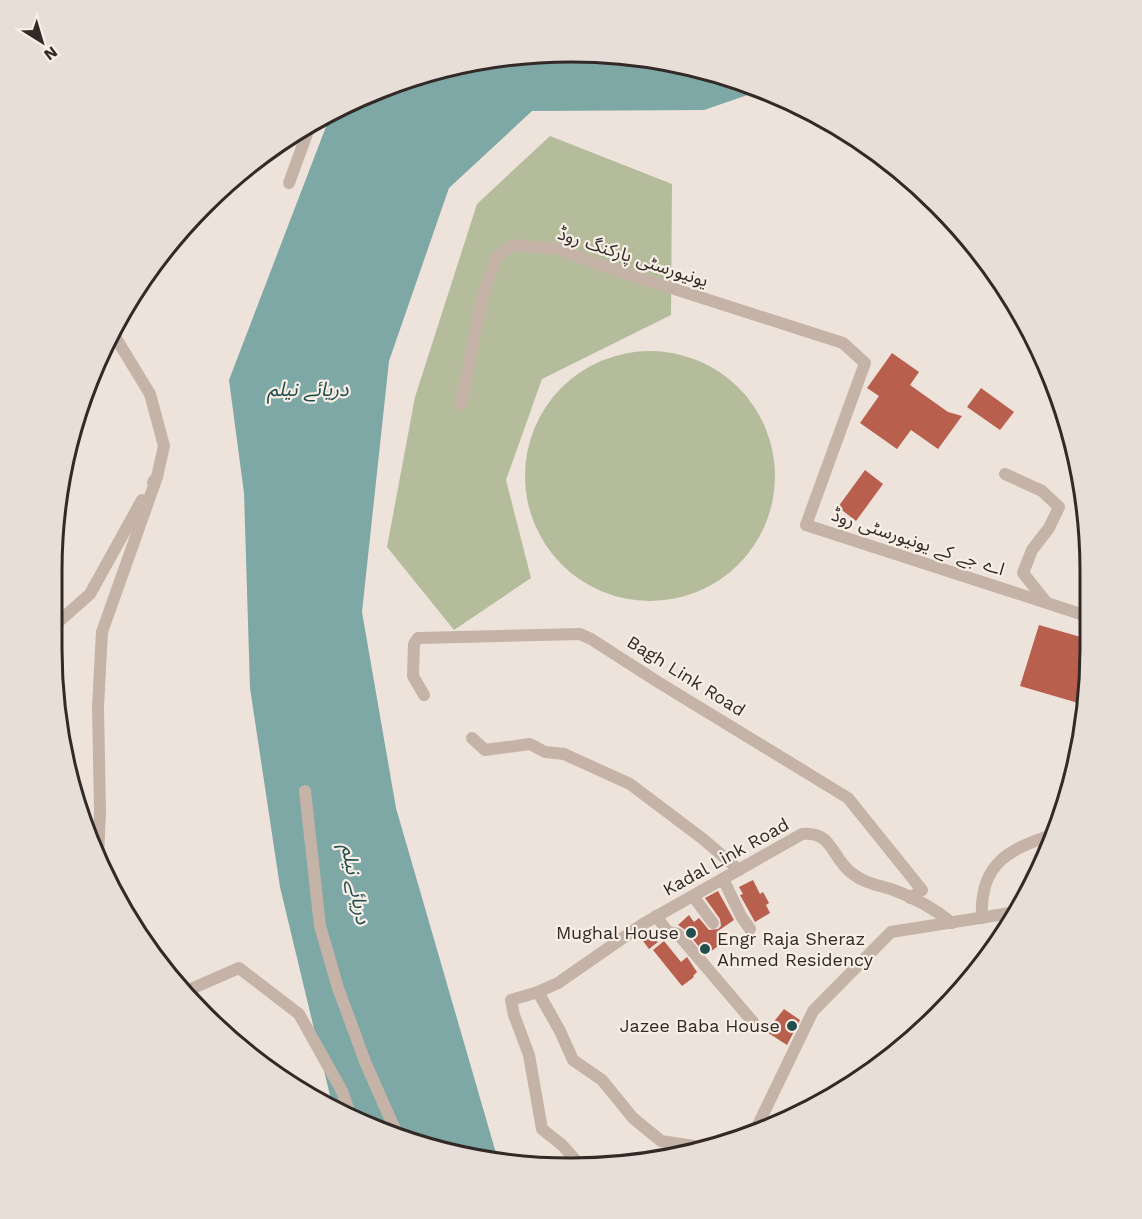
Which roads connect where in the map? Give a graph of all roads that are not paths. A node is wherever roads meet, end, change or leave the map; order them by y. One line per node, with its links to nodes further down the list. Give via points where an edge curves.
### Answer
1 (306, 136): 2 (street)
2 (289, 183)
3 (117, 340): 7 (street, via 150,394 164,446)
4 (865, 363): 5 (street, یونیورسٹی پارکنگ روڈ, via 843,343 558,249 513,245 497,256 483,294); 8 (street, اے جے کے یونیورسٹی روڈ, via 806,525)
5 (461, 404)
6 (1005, 474): 8 (street, اے جے کے یونیورسٹی روڈ, via 1042,491 1059,507 1032,550 1023,573)
7 (157, 477): 10 (street, via 90,594); 15 (street, via 102,632)
8 (1046, 602): 9 (street, اے جے کے یونیورسٹی روڈ)
9 (1080, 613)
10 (62, 619)
11 (424, 695): 19 (street, Bagh Link Road, via 413,676 414,644 418,638 580,634 848,798 922,890)
12 (472, 738): 16 (street, via 485,750 530,744 545,752 564,754 630,784)
13 (304, 791): 31 (street, via 320,926 338,988)
14 (1044, 838): 22 (street, via 996,864 988,875)
15 (99, 840)
16 (739, 870): 17 (street, Kadal Link Road); 19 (street, Kadal Link Road, via 802,834 813,833 823,836 852,874)
17 (723, 879): 18 (street, Kadal Link Road); 25 (street)
18 (693, 896): 21 (street, Kadal Link Road); 23 (street)
19 (910, 898): 24 (street, Kadal Link Road)
20 (1005, 914): 22 (street)
21 (656, 916): 27 (street, Kadal Link Road, via 558,983); 28 (street, via 668,932 678,934)
22 (982, 918): 24 (street)
23 (713, 922)
24 (952, 923): 30 (street, via 891,932 813,1011)
25 (750, 929)
26 (192, 988): 29 (street, via 239,968 299,1014)
27 (538, 992): 32 (street, via 573,1060 602,1080 633,1118 661,1141); 33 (street, Kadal Link Road, via 511,1000 514,1015 529,1055 542,1129)
28 (753, 1022)
29 (347, 1105)
30 (760, 1121)
31 (393, 1125)
32 (684, 1145)
33 (573, 1158)

